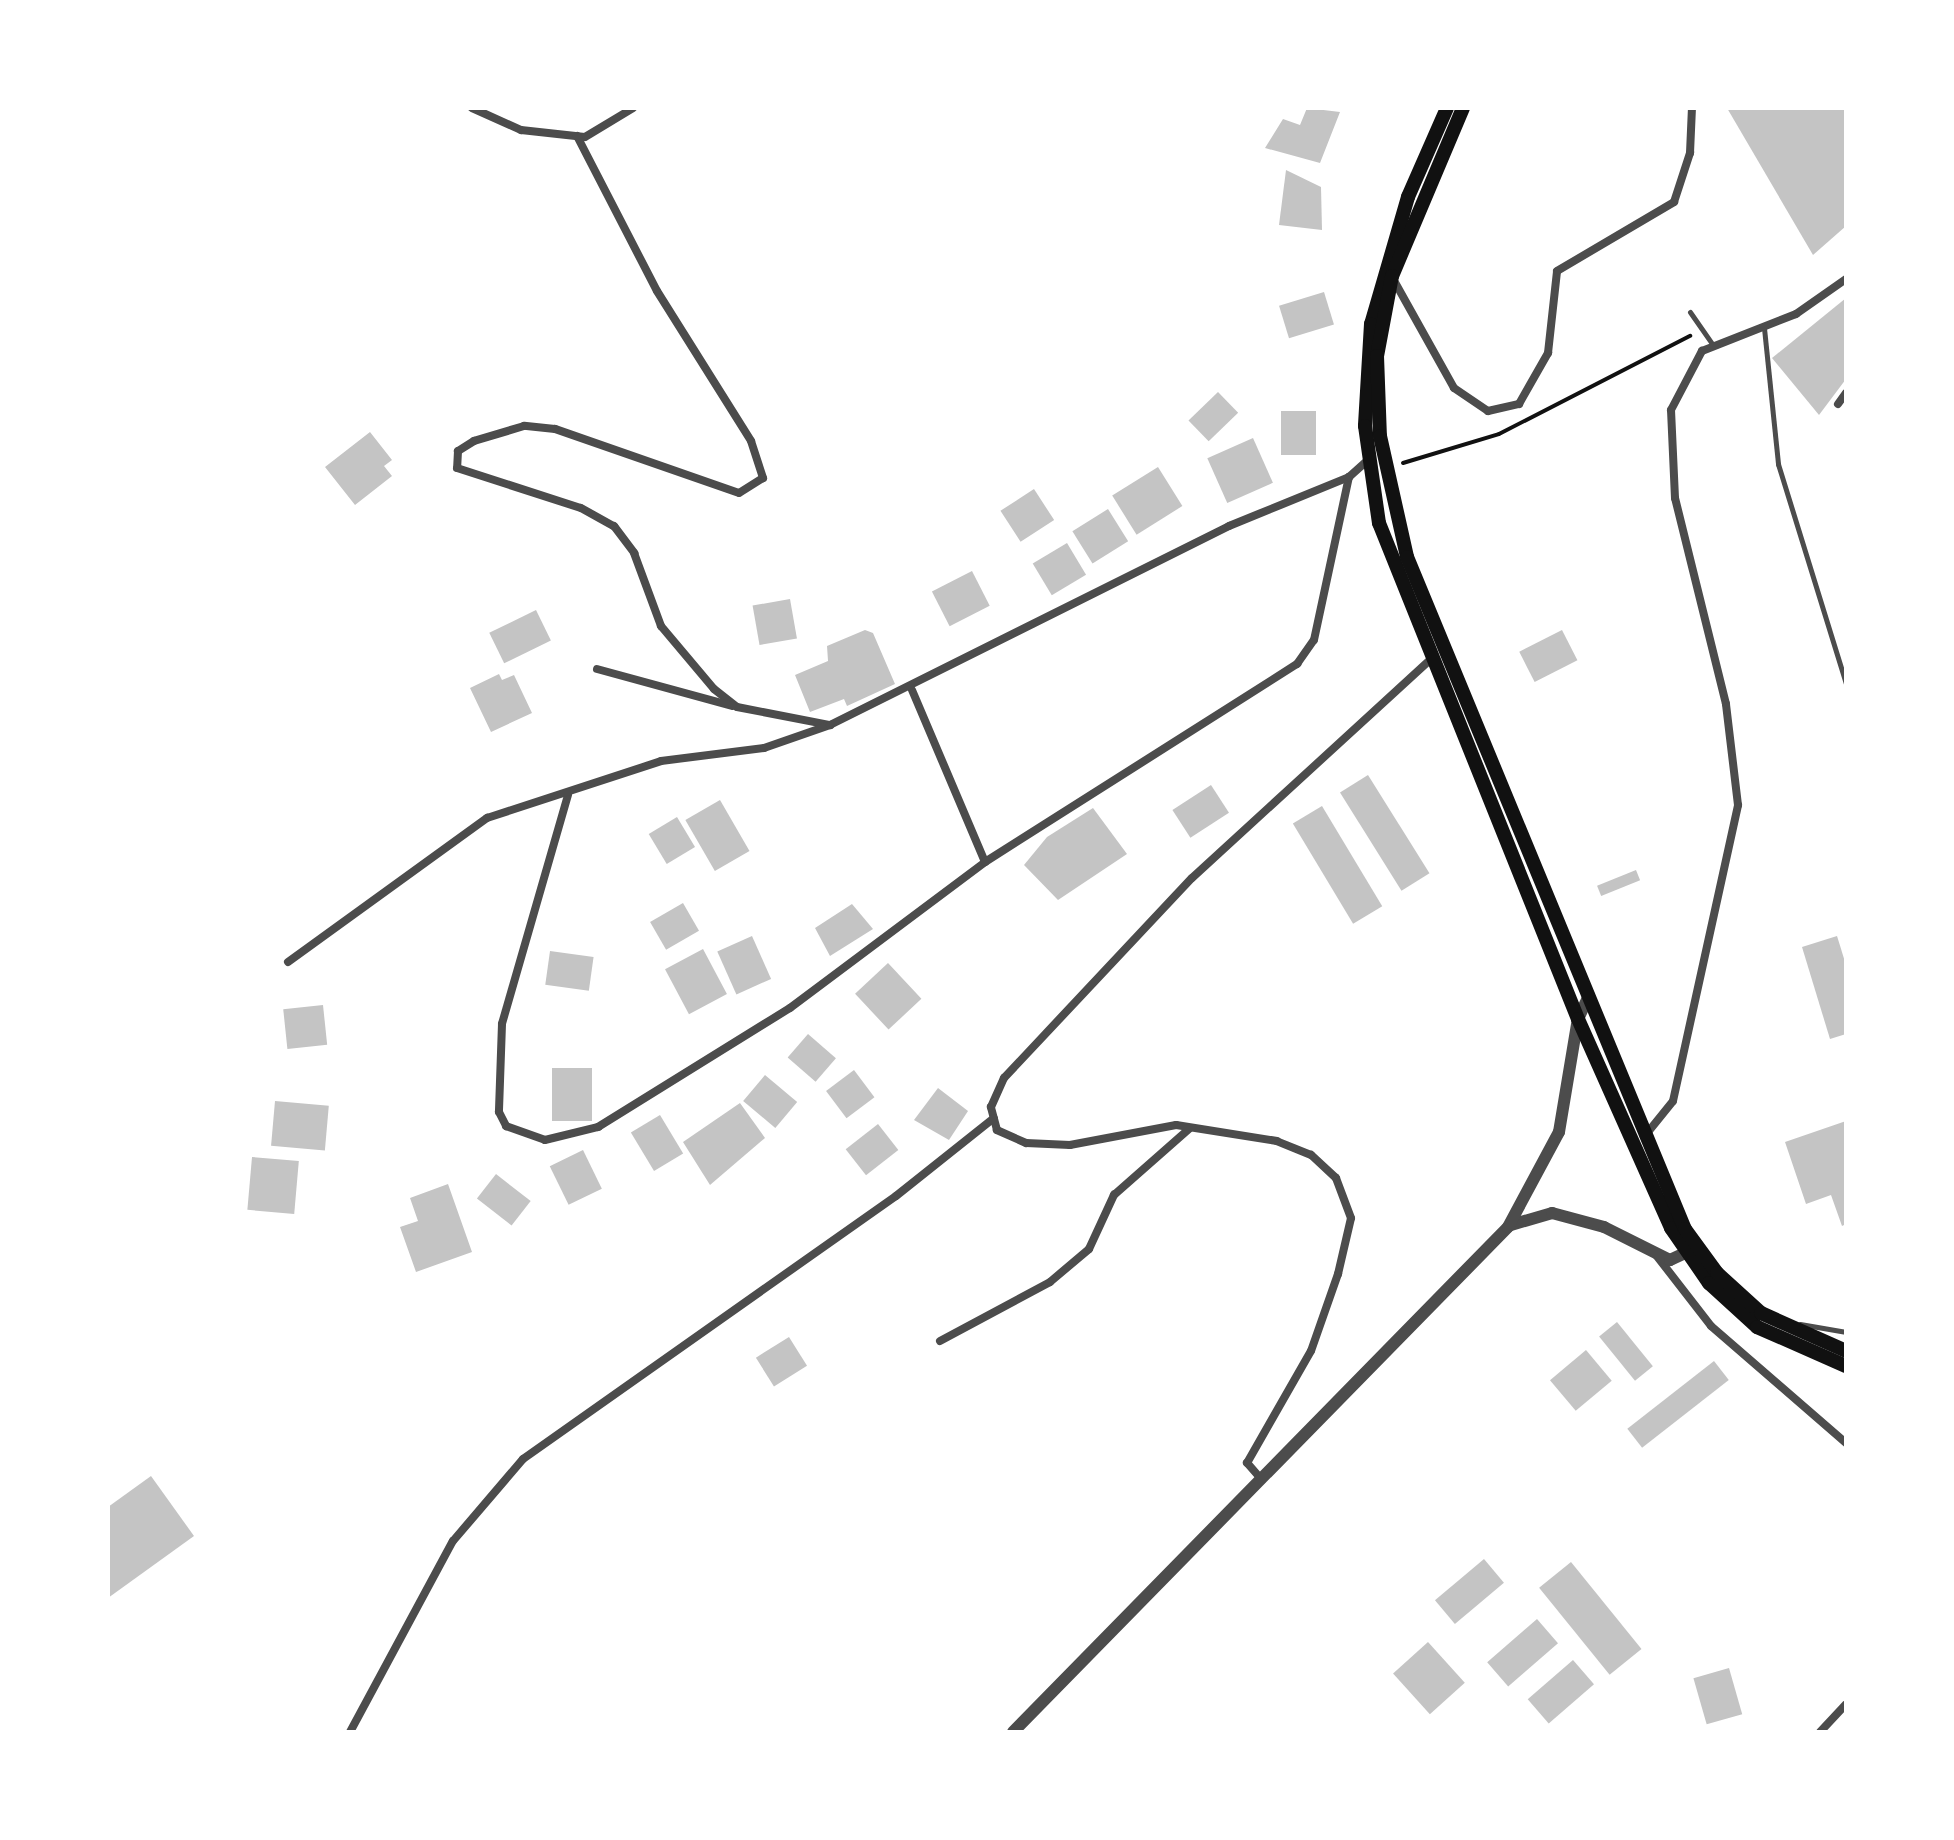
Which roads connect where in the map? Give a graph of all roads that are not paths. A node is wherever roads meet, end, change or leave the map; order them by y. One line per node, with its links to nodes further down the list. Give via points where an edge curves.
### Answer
1 (472, 108): 6 (street, via 521,130)
2 (633, 108): 6 (street)
3 (1447, 108): 14 (main road, via 1408,197 1371,324 1364,375)
4 (1463, 108): 7 (main road)
5 (1692, 108): 7 (street, via 1690,153 1674,202 1557,271 1548,353 1519,404 1488,411 1454,388)
6 (577, 136): 20 (street, via 657,291 751,441 763,478 739,493 570,433 524,426 474,441 454,459 465,475 581,508 614,526 634,553 661,626)
7 (1392, 276): 25 (main road, via 1377,356 1380,436 1403,546)
8 (1846, 279): 10 (street)
9 (1690, 312): 11 (lane)
10 (1764, 328): 11 (street); 18 (lane, via 1778,464)
11 (1713, 345): 29 (street, via 1678,387 1668,452 1682,539 1726,704 1737,817 1673,1101)
12 (1846, 393): 13 (street)
13 (1838, 404)
14 (1367, 461): 15 (street); 16 (main road, via 1393,566)
15 (1349, 477): 19 (street, via 1229,526); 23 (street, via 1314,640 1297,664)
16 (1432, 658): 26 (main road); 27 (street, via 1182,889 1004,1078 991,1107)
17 (597, 669): 20 (street, via 675,696)
18 (1846, 684)
19 (912, 690): 21 (street); 23 (street)
20 (737, 707): 21 (street)
21 (830, 725): 22 (street, via 764,748 661,761)
22 (568, 795): 23 (street, via 502,1024 499,1112 506,1126 545,1140 598,1127 790,1008); 24 (street, via 487,818)
23 (985, 862)
24 (288, 962)
25 (1589, 995): 26 (street); 29 (main road)
26 (1578, 1019): 30 (street, via 1559,1132); 31 (main road)
27 (994, 1118): 28 (street, via 997,1130 1026,1143 1070,1145); 41 (street, via 896,1196 523,1459 453,1541)
28 (1190, 1128): 35 (street, via 1114,1195 1079,1257 1050,1282); 39 (street, via 1277,1141 1311,1155 1336,1178 1351,1218 1311,1351 1247,1463)
29 (1644, 1137): 31 (main road)
30 (1508, 1227): 32 (street, via 1552,1213 1604,1227); 39 (street)
31 (1691, 1252): 32 (street); 33 (main road); 37 (main road, via 1757,1327)
32 (1656, 1255): 38 (street, via 1711,1326)
33 (1776, 1323): 34 (lane); 36 (main road)
34 (1846, 1332)
35 (940, 1341)
36 (1846, 1351)
37 (1846, 1366)
38 (1846, 1443)
39 (1264, 1481): 42 (street)
40 (1846, 1704): 43 (street)
41 (350, 1732)
42 (1013, 1732)
43 (1820, 1732)

